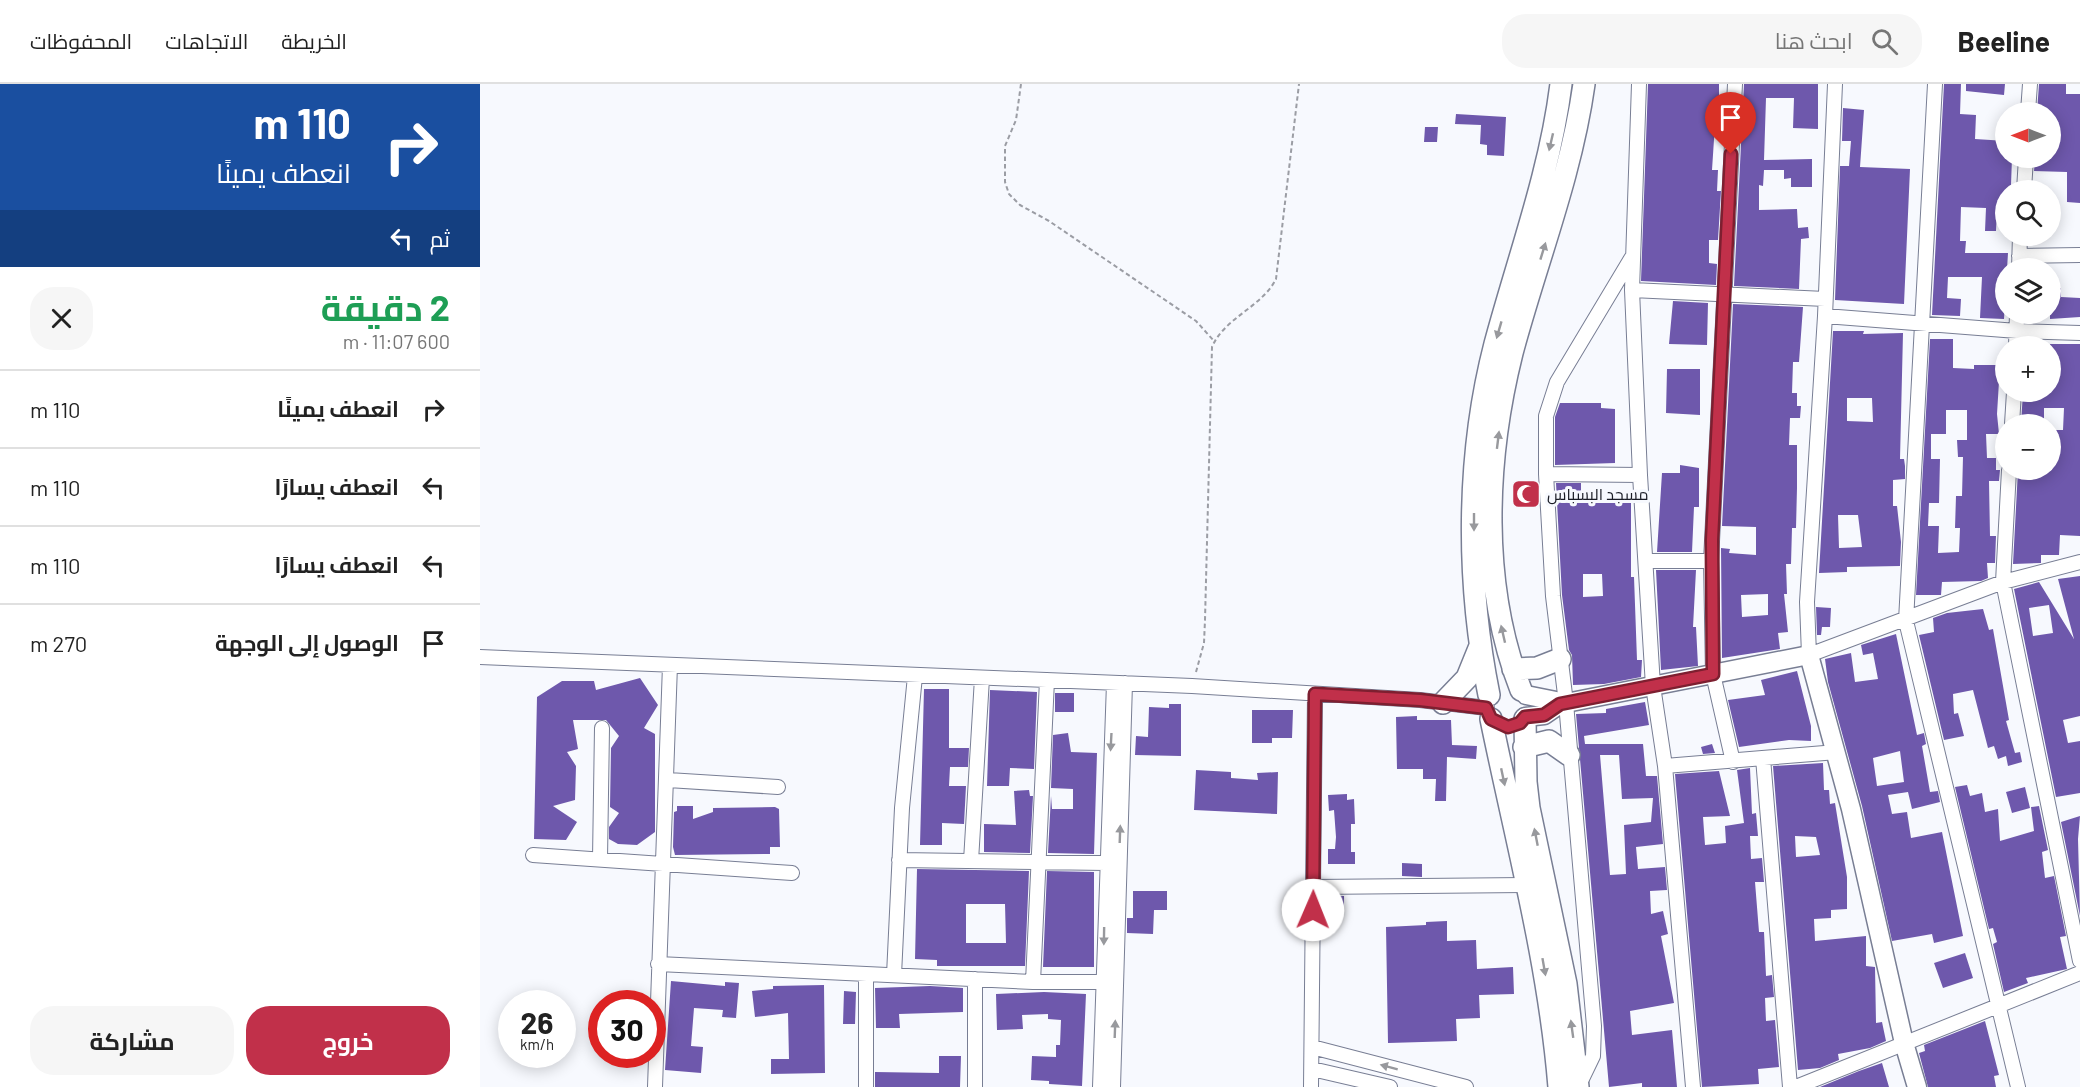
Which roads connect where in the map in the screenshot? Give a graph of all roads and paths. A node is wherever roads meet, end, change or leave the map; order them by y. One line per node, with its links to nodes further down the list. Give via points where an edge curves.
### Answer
1 (1020, 84): 23 (path, via 1016,120 1005,146 1005,182 1010,194 1020,205 1196,321)
2 (1299, 84): 23 (path, via 1276,279 1271,290)
3 (1561, 84): 32 (main road, one-way to 32, via 1545,167 1495,345 1482,408 1474,503)
4 (1584, 84): 37 (main road, one-way to 4, via 1500,626 1494,581 1492,507 1497,445 1512,353 1566,177)
5 (1639, 84): 11 (street)
6 (1735, 84): 15 (street)
7 (1835, 84): 16 (street)
8 (1935, 84): 18 (street)
9 (2030, 84): 10 (street)
10 (2029, 102)
11 (1633, 255): 14 (street); 24 (street, via 1550,396)
12 (2080, 255): 13 (street)
13 (2054, 258)
14 (1632, 290): 15 (street); 25 (street)
15 (1724, 295): 16 (street); 28 (street)
16 (1825, 299): 17 (street)
17 (1825, 316): 18 (street); 33 (street, via 1807,602)
18 (1922, 323): 20 (street); 31 (street)
19 (2017, 324): 20 (street)
20 (2017, 331): 21 (street); 22 (street)
21 (2080, 333)
22 (2017, 336)
23 (1214, 341): 43 (path, via 1204,643)
24 (1546, 474): 25 (street); 35 (street)
25 (1640, 475): 27 (street)
26 (2008, 480): 30 (street)
27 (1646, 561): 28 (street); 44 (street)
28 (1711, 561): 38 (street)
29 (2080, 562): 30 (street)
30 (2003, 582): 31 (street); 70 (street)
31 (1906, 621): 33 (street); 78 (street)
32 (1480, 646): 47 (main road, via 1467,678); 49 (main road)
33 (1809, 655): 38 (street); 53 (street)
34 (480, 657): 36 (street)
35 (1560, 659): 37 (main road, via 1537,668); 48 (street)
36 (670, 665): 39 (street); 58 (street)
37 (1513, 669): 45 (main road)
38 (1713, 674): 44 (street); 56 (street)
39 (915, 676): 40 (street); 62 (street)
40 (982, 678): 41 (street); 63 (street)
41 (1047, 680): 42 (street); 65 (street)
42 (1119, 683): 43 (street); 66 (street, one-way to 66); 77 (street, one-way to 42)
43 (1192, 686): 46 (street)
44 (1653, 686): 48 (street); 57 (street)
45 (1523, 692): 48 (street); 49 (main road, via 1504,685); 50 (main road, via 1529,706)
46 (1315, 694): 47 (street); 69 (street)
47 (1443, 703): 49 (street)
48 (1563, 704): 50 (street, via 1544,715); 54 (street)
49 (1489, 708): 50 (main road, via 1508,727); 68 (main road, one-way to 68)
50 (1525, 718): 52 (main road)
51 (602, 728): 61 (street)
52 (1524, 747): 54 (main road, via 1549,741); 92 (main road, one-way to 52, via 1566,984 1529,808)
53 (1837, 752): 55 (street); 79 (street)
54 (1569, 755): 92 (street, via 1594,1026 1593,1056)
55 (1763, 758): 56 (street); 94 (street)
56 (1733, 762): 57 (street)
57 (1665, 766): 93 (street)
58 (668, 780): 59 (street); 64 (street)
59 (778, 788)
60 (533, 855): 61 (street)
61 (600, 859): 64 (street)
62 (899, 860): 63 (street); 74 (street)
63 (971, 861): 65 (street)
64 (663, 862): 67 (street); 71 (street)
65 (1040, 862): 66 (street); 76 (street)
66 (1106, 863): 77 (street, one-way to 77)
67 (792, 873)
68 (1525, 885): 69 (street); 91 (main road, one-way to 91, via 1549,997)
69 (1314, 887): 80 (street)
70 (2080, 961)
71 (658, 964): 73 (street); 83 (street)
72 (2080, 973): 78 (street)
73 (866, 974): 74 (street); 84 (street)
74 (894, 975): 75 (street)
75 (975, 979): 76 (street); 85 (street)
76 (1033, 982): 77 (street)
77 (1110, 982): 86 (street); 87 (street, one-way to 77)
78 (1997, 1005): 79 (street); 97 (street)
79 (1904, 1042): 95 (street); 96 (street)
80 (1312, 1047): 81 (street); 82 (street, one-way to 80)
81 (1312, 1069): 88 (street); 89 (street)
82 (1423, 1082): 90 (street)
83 (655, 1087)
84 (866, 1087)
85 (975, 1087)
86 (1100, 1087)
87 (1113, 1087)
88 (1311, 1087)
89 (1390, 1087)
90 (1466, 1087)
91 (1559, 1087)
92 (1578, 1087)
93 (1693, 1087)
94 (1790, 1087)
95 (1796, 1087)
96 (1917, 1087)
97 (2018, 1087)

